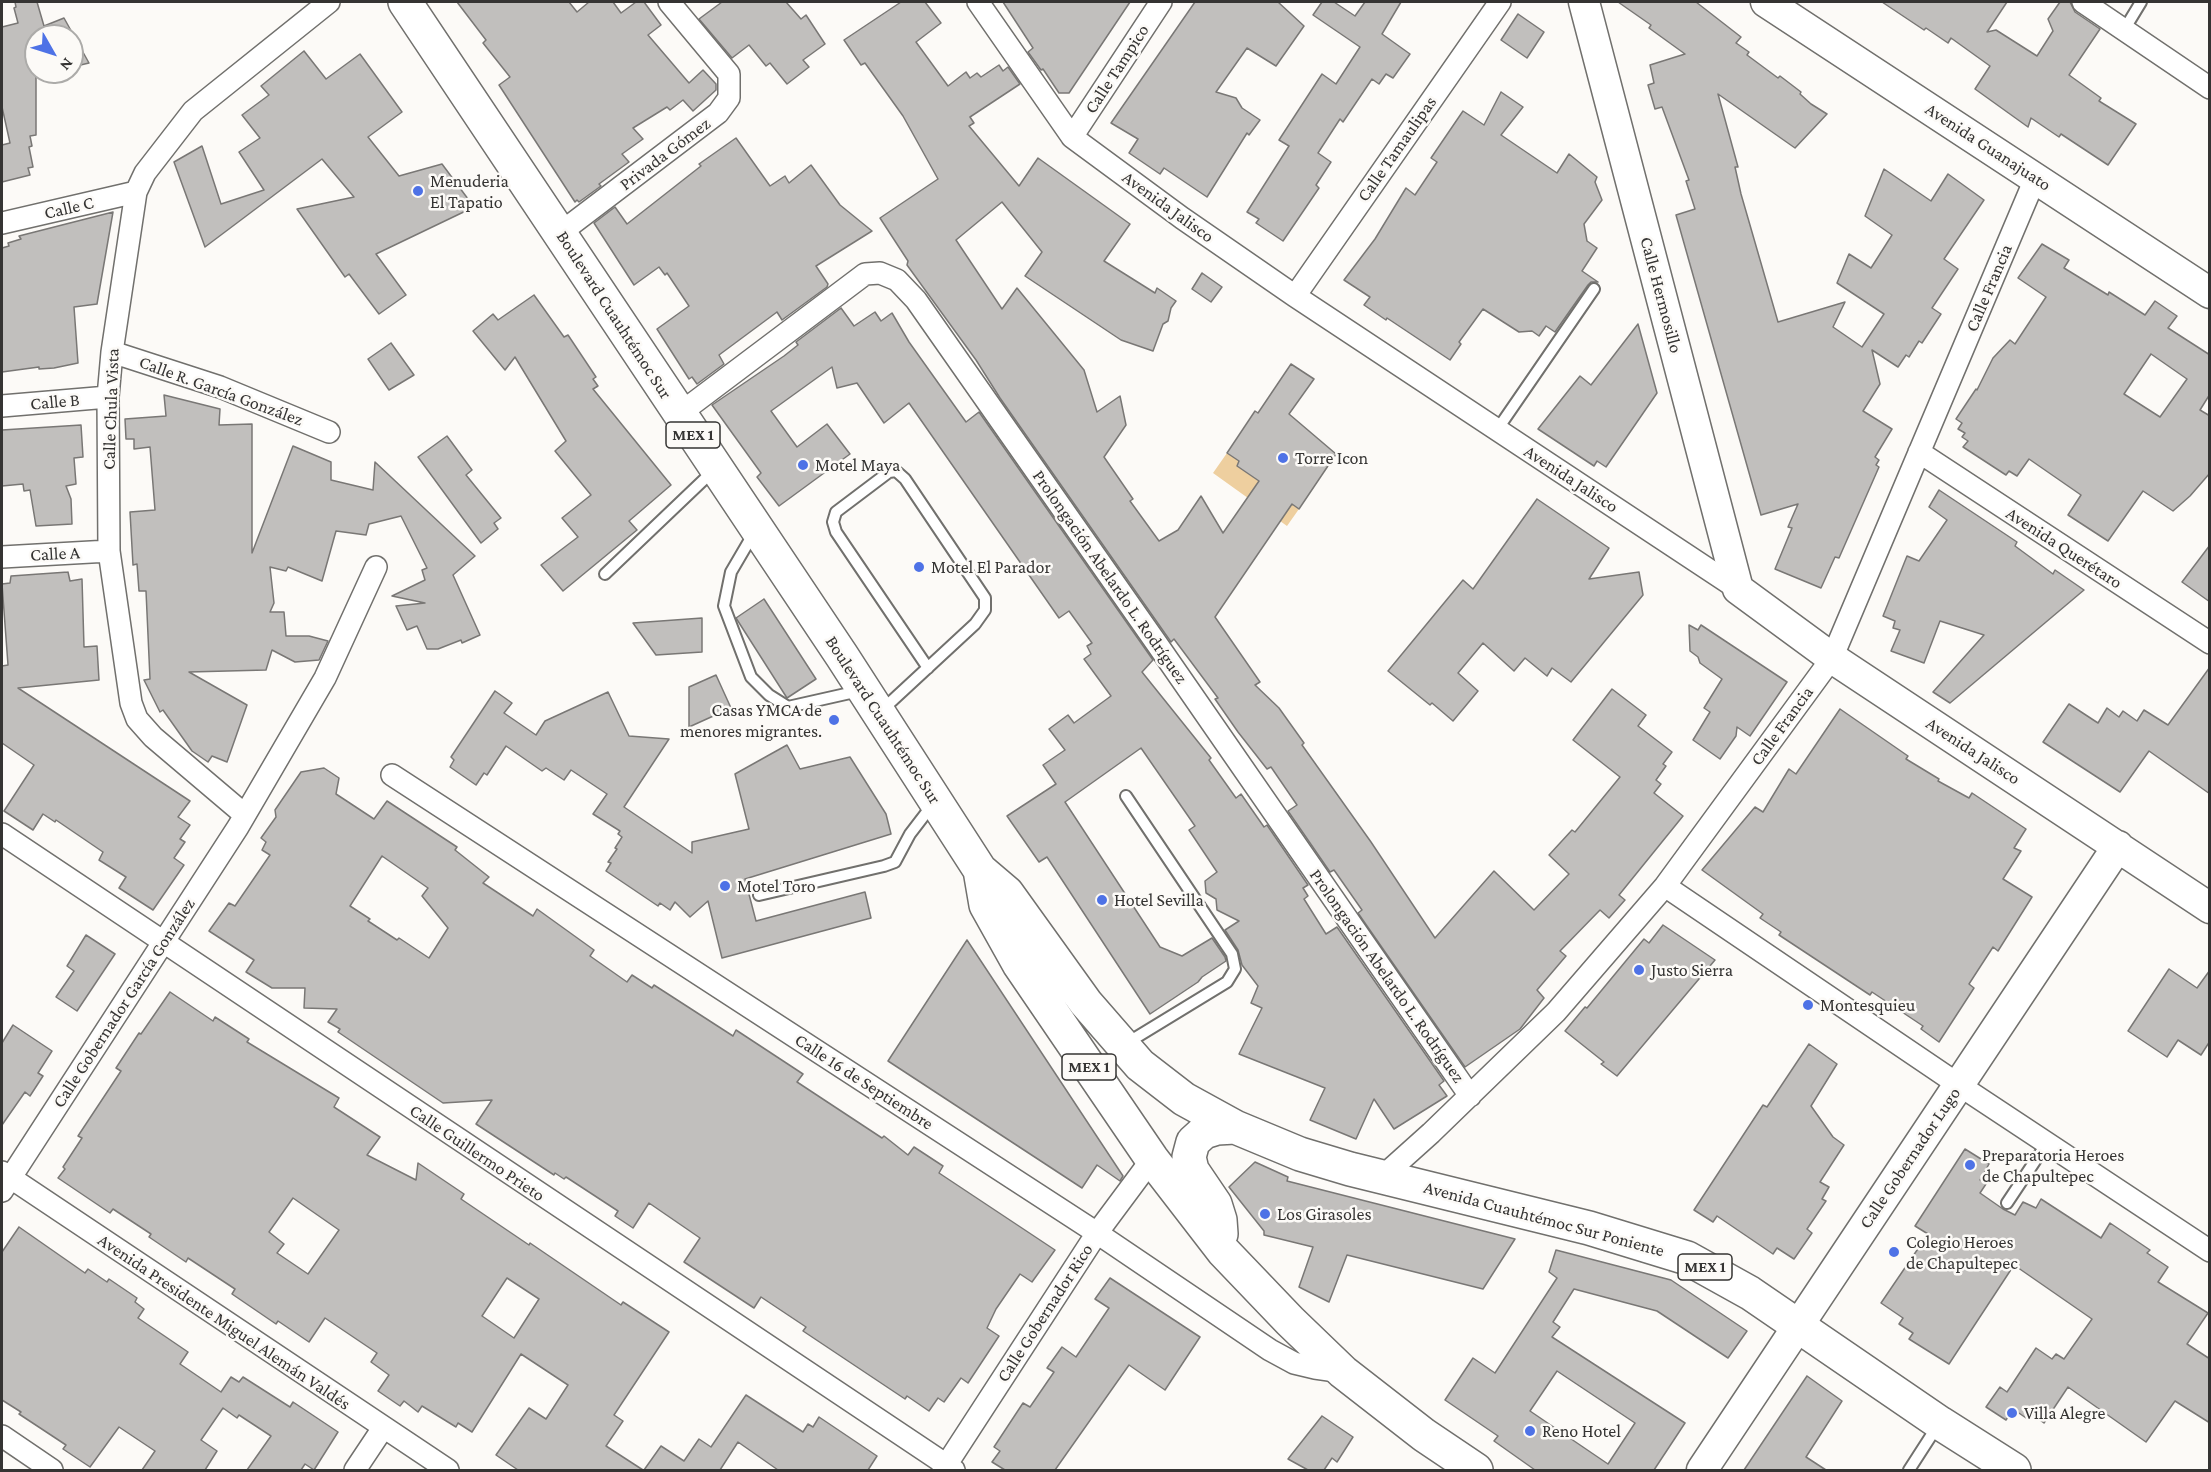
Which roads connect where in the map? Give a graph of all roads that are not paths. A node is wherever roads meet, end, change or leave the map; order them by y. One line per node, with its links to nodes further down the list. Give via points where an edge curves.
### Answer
1 (329, 2): 15 (street, Calle Chula Vista, via 193,111 150,166)
2 (405, 2): 17 (main road, Boulevard Cuauhtémoc Sur / MEX 1)
3 (669, 2): 17 (street, Privada Gómez, via 729,74 729,98 718,113)
4 (978, 2): 13 (street, Avenida Jalisco)
5 (1161, 2): 13 (street, Calle Tampico)
6 (1500, 2): 20 (street, Calle Tamaulipas)
7 (1584, 2): 34 (street, Calle Hermosillo)
8 (1766, 2): 14 (street, Avenida Guanajuato)
9 (2084, 2): 11 (street)
10 (2141, 2): 11 (lane)
11 (2124, 30): 12 (street)
12 (2210, 88)
13 (1072, 137): 20 (street, Avenida Jalisco)
14 (2036, 179): 19 (street, Avenida Guanajuato); 27 (street, Calle Francia)
15 (136, 192): 16 (street, Calle C); 21 (street, Calle Chula Vista)
16 (2, 223)
17 (560, 232): 24 (main road, Boulevard Cuauhtémoc Sur / MEX 1)
18 (1594, 289): 25 (lane)
19 (2210, 293)
20 (1295, 296): 25 (street, Avenida Jalisco)
21 (112, 352): 22 (street, Calle Chula Vista); 26 (street, Calle R. García González, via 220,387)
22 (108, 397): 23 (street, Calle B); 30 (street, Calle Chula Vista)
23 (2, 406)
24 (679, 414): 28 (main road, Boulevard Cuauhtémoc Sur / MEX 1); 52 (street, Prolongación Abelardo L. Rodríguez, via 865,274 880,273 897,280 930,319)
25 (1497, 430): 34 (street, Avenida Jalisco)
26 (329, 432)
27 (1920, 452): 35 (street, Avenida Querétaro); 36 (street, Calle Francia)
28 (716, 468): 29 (main road, Boulevard Cuauhtémoc Sur / MEX 1); 33 (lane)
29 (757, 529): 38 (main road, Boulevard Cuauhtémoc Sur / MEX 1); 38 (lane, via 730,573 724,606 751,677 788,707)
30 (109, 551): 31 (street, Calle A); 42 (street, Calle Chula Vista, via 131,703 137,719)
31 (2, 557)
32 (376, 567): 42 (street, Calle Gobernador García González, via 325,678)
33 (605, 574)
34 (1738, 589): 36 (street, Avenida Jalisco)
35 (2210, 644)
36 (1832, 658): 44 (street, Avenida Jalisco); 46 (street, Calle Francia)
37 (928, 668): 37 (lane, via 975,624 985,610 985,598 905,479 896,471 889,472 836,512 832,522); 38 (lane)
38 (872, 702): 41 (main road, Boulevard Cuauhtémoc Sur / MEX 1)
39 (392, 775): 59 (street, Calle 16 de Septiembre)
40 (1126, 796): 50 (lane, via 1232,954 1235,969 1227,982)
41 (936, 801): 45 (main road, Boulevard Cuauhtémoc Sur / MEX 1); 47 (lane, via 910,834 895,862)
42 (246, 815): 49 (street, Calle Gobernador García González)
43 (2, 834): 49 (street, Calle Guillermo Prieto)
44 (2118, 846): 48 (street, Avenida Jalisco); 51 (street, Calle Gobernador Lugo)
45 (980, 870): 50 (main road, Boulevard Cuauhtémoc Sur / MEX 1, via 1007,893); 55 (main road, Boulevard Cuauhtémoc Sur / MEX 1, via 986,905 1019,964)
46 (1665, 886): 51 (street); 52 (street, Calle Francia, via 1556,1012)
47 (759, 895)
48 (2210, 908)
49 (163, 943): 57 (street, Calle Gobernador García González); 68 (street, Calle Guillermo Prieto)
50 (1121, 1046): 53 (main road, Boulevard Cuauhtémoc Sur / MEX 1, via 1184,1099)
51 (1959, 1085): 54 (street); 62 (street, Calle Gobernador Lugo)
52 (1470, 1096): 56 (street, Calle Francia)
53 (1235, 1127): 56 (main road, Avenida Cuauhtémoc Sur Poniente / MEX 1, via 1300,1154); 60 (main road, via 1204,1132 1193,1142 1189,1156 1192,1170 1220,1220)
54 (2047, 1143): 58 (lane); 61 (street)
55 (1152, 1159): 59 (street, Calle Gobernador Rico); 60 (main road, Boulevard Cuauhtémoc Sur / MEX 1)
56 (1382, 1177): 62 (main road, Avenida Cuauhtémoc Sur Poniente / MEX 1, via 1589,1228 1687,1258)
57 (4, 1180): 65 (street, Avenida Presidente Miguel Alemán Valdés)
58 (2007, 1203)
59 (1097, 1233): 63 (street, Calle 16 de Septiembre, via 1270,1350 1294,1363); 68 (street, Calle Gobernador Rico)
60 (1223, 1251): 63 (main road, MEX 1)
61 (2210, 1251)
62 (1798, 1325): 64 (main road, Avenida Cuauhtémoc Sur Poniente / MEX 1); 73 (street, Calle Gobernador Lugo)
63 (1343, 1372): 72 (main road, MEX 1)
64 (1940, 1423): 67 (main road, Avenida Cuauhtémoc Sur Poniente / MEX 1); 74 (lane)
65 (383, 1428): 70 (street); 71 (street, Avenida Presidente Miguel Alemán Valdés)
66 (2, 1436): 69 (street)
67 (2004, 1468)
68 (948, 1469)
69 (52, 1470)
70 (355, 1470)
71 (447, 1470)
72 (1476, 1470)
73 (1702, 1470)
74 (1910, 1470)

